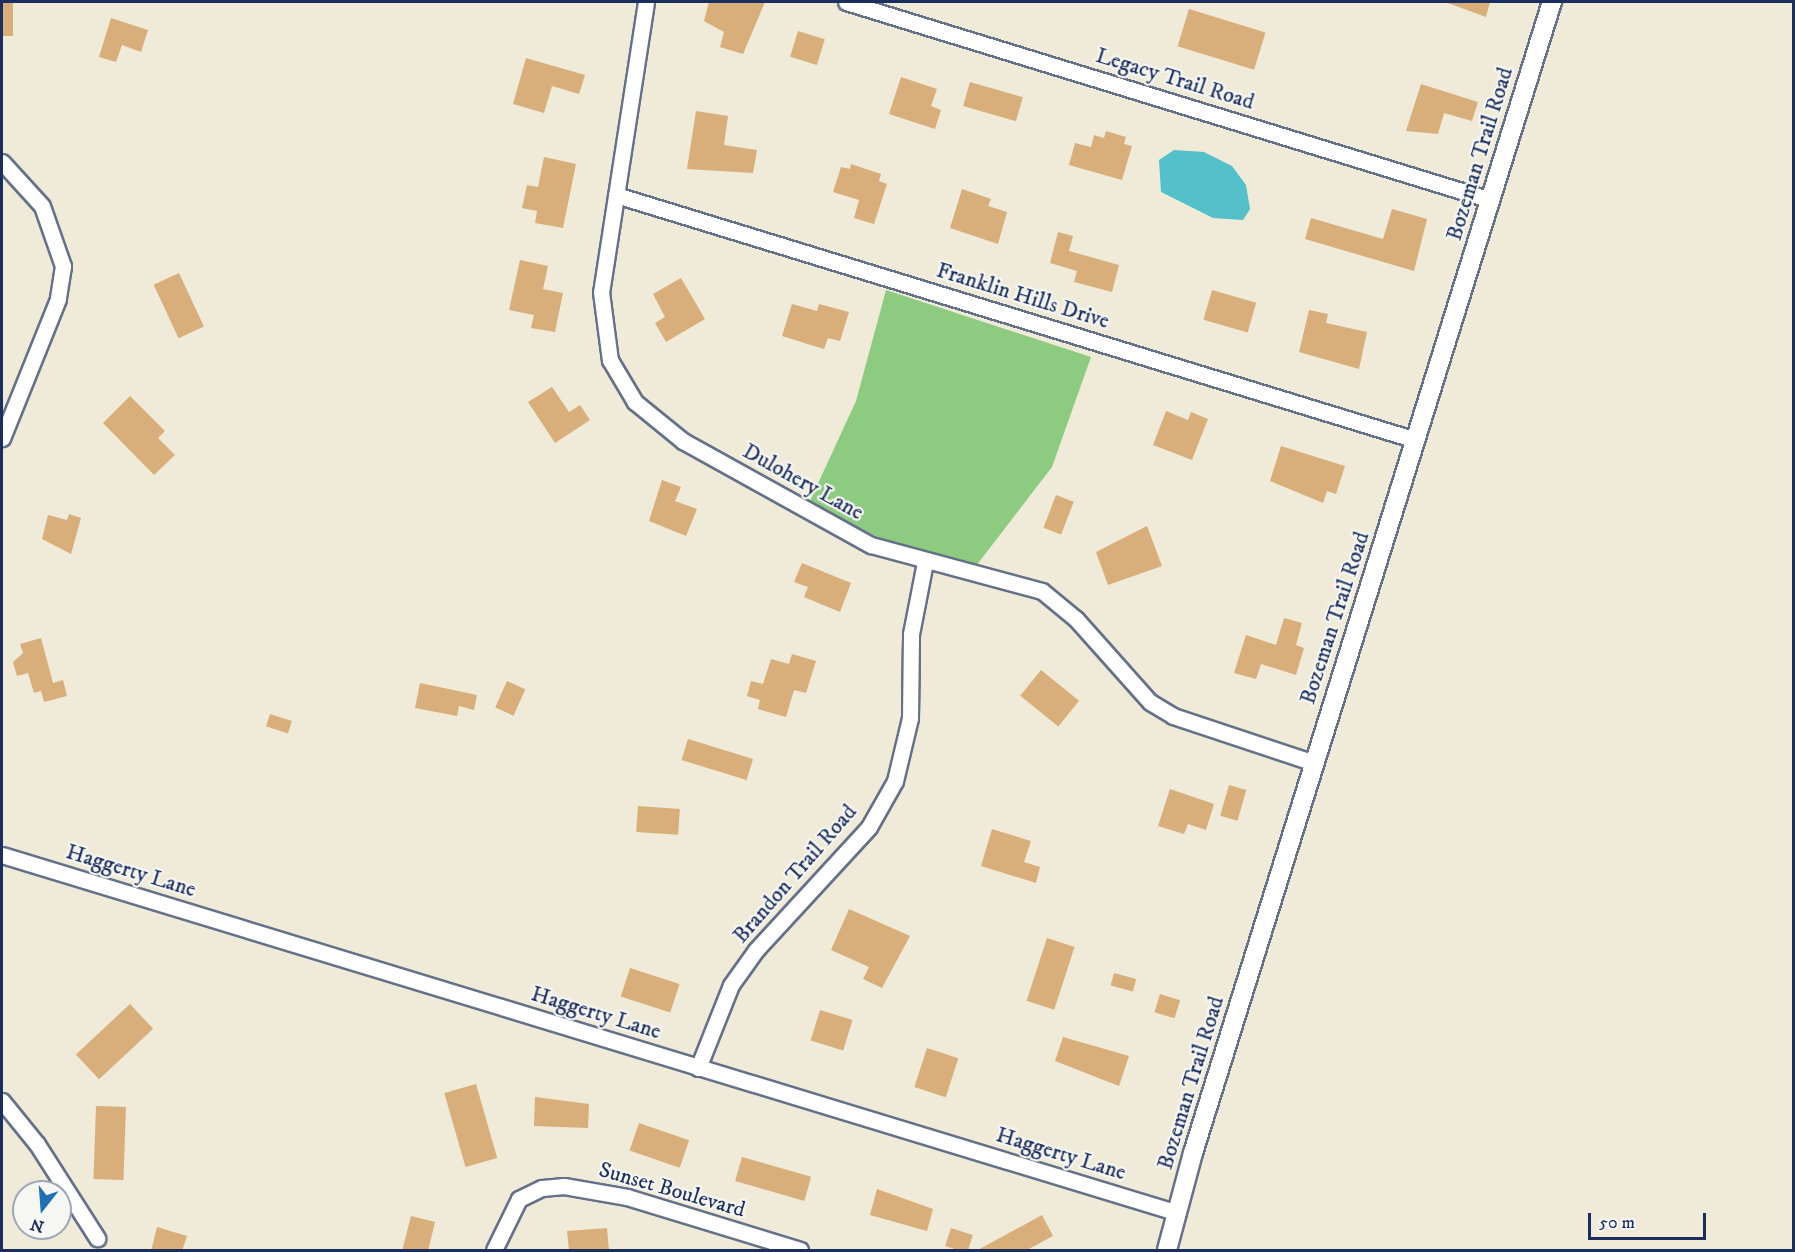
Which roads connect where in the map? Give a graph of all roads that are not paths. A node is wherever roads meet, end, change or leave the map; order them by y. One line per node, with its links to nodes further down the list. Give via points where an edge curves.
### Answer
1 (646, 2): 5 (street, Dulohery Lane)
2 (846, 2): 6 (street, Legacy Trail Road)
3 (1552, 2): 6 (street, Bozeman Trail Road)
4 (2, 162): 7 (street, via 42,206 63,267 58,299)
5 (616, 195): 8 (street, Franklin Hills Drive); 9 (street, Dulohery Lane, via 602,319 610,360 635,402 683,441 828,524)
6 (1491, 200): 8 (street, Bozeman Trail Road)
7 (2, 438)
8 (1416, 440): 10 (street, Bozeman Trail Road)
9 (924, 562): 10 (street, Dulohery Lane, via 1042,591 1076,619 1150,702 1197,727); 12 (street, Brandon Trail Road, via 911,634 910,718 895,781 869,827 756,950 731,986)
10 (1314, 763): 14 (street, Bozeman Trail Road)
11 (2, 855): 12 (street, Haggerty Lane)
12 (698, 1068): 14 (street, Haggerty Lane)
13 (2, 1101): 15 (street, via 37,1144)
14 (1178, 1213): 18 (street, Bozeman Trail Road)
15 (97, 1238)
16 (494, 1251): 17 (street, Sunset Boulevard, via 519,1199 542,1188 564,1186 627,1197)
17 (800, 1251)
18 (1167, 1251)

